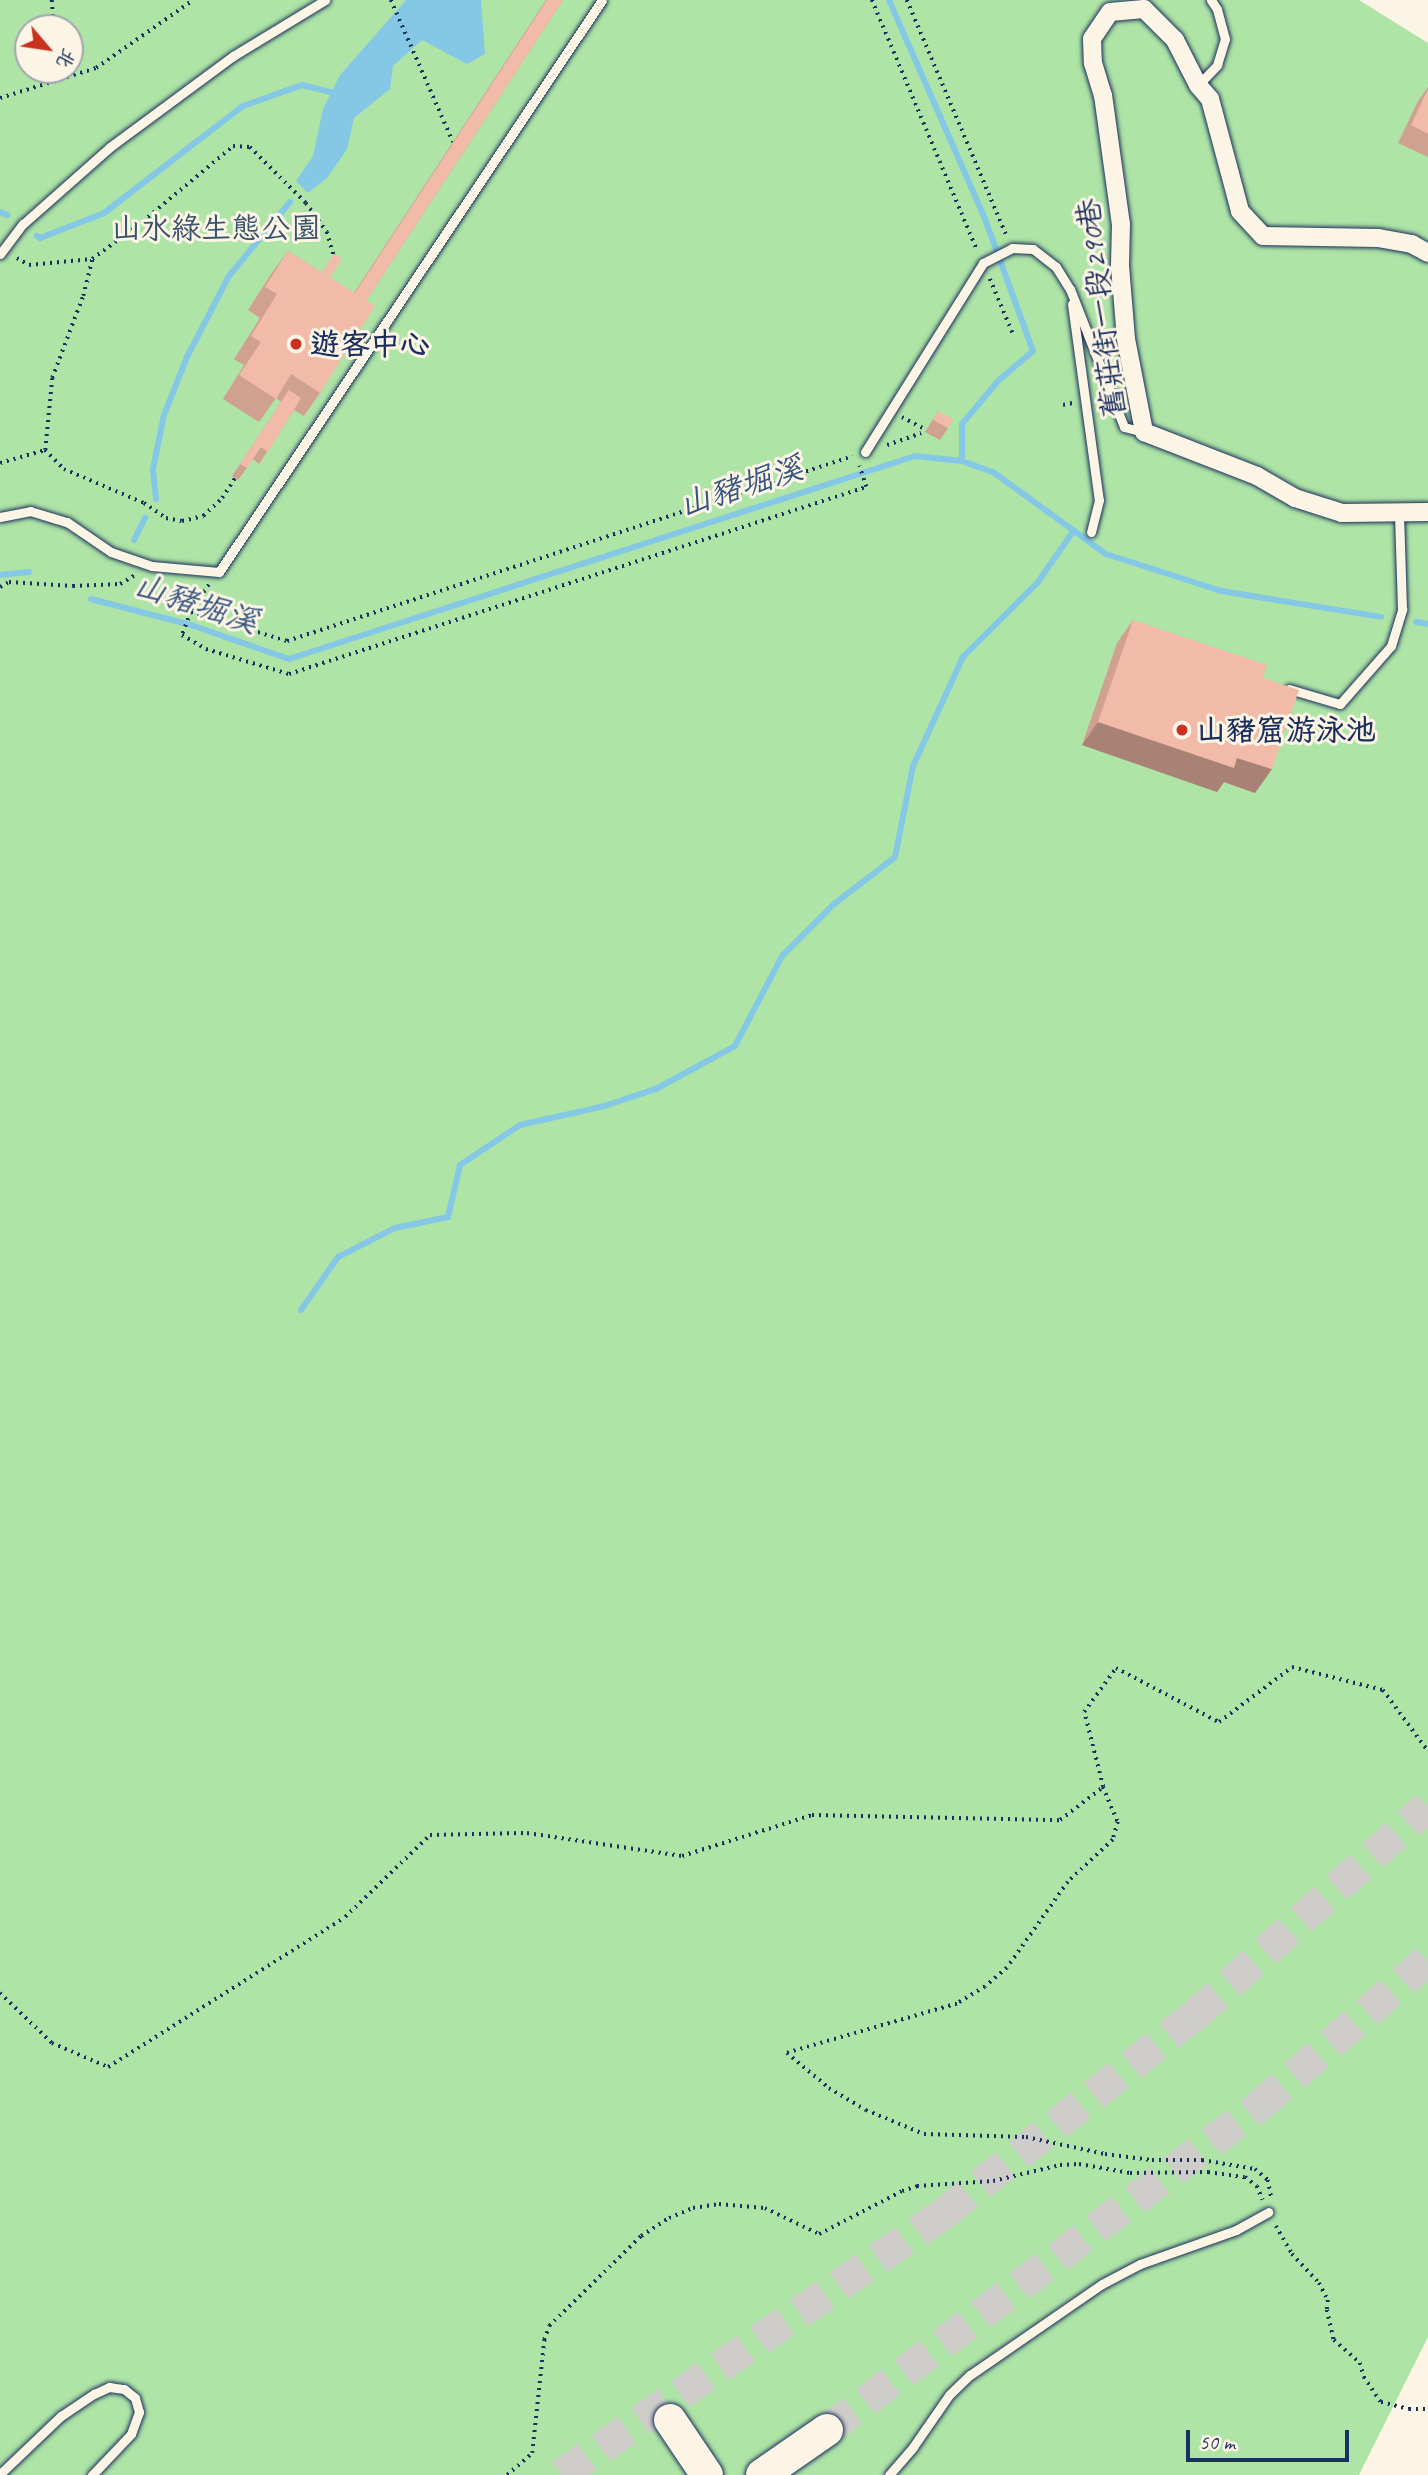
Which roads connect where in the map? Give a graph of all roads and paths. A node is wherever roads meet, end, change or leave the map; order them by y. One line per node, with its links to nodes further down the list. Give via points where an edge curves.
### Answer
1 (193, 0): 8 (path, via 96,68)
2 (324, 0): 14 (lane, via 233,56 110,147 23,224)
3 (391, 0): 12 (path)
4 (602, 0): 32 (lane)
5 (872, 0): 18 (path)
6 (907, 0): 13 (path)
7 (1211, 0): 10 (lane, via 1225,39 1217,65)
8 (84, 71)
9 (41, 84): 11 (path)
10 (1198, 85): 15 (street, via 1210,99 1240,211 1263,236 1378,238 1412,244); 22 (street, 舊莊街一段290巷, via 1175,40 1144,9 1110,12 1091,39 1121,224 1126,339)
11 (0, 98)
12 (453, 142)
13 (1012, 248): 18 (lane); 19 (lane, via 1033,249 1056,267)
14 (2, 252): 16 (path, via 29,265)
15 (1428, 253)
16 (92, 259): 17 (path, via 233,146 250,147 306,203 327,232); 23 (path, via 52,378)
17 (333, 262)
18 (983, 263): 20 (path); 21 (lane)
19 (1070, 289): 22 (lane, via 1124,426); 30 (lane, via 1098,500)
20 (1014, 336)
21 (891, 411): 24 (lane); 24 (path, via 923,432)
22 (1144, 432): 28 (street, 舊莊街一段290巷, via 1257,476 1295,498 1342,513)
23 (45, 450): 25 (path); 26 (path, via 64,470 144,503 166,518 182,521 203,516)
24 (860, 453): 34 (path, via 287,641); 34 (path, via 866,487 289,674 206,649 182,635)
25 (0, 463)
26 (234, 478)
27 (1428, 512): 28 (street, 舊莊街一段290巷)
28 (1399, 514): 35 (lane, via 1402,609 1391,646 1340,704)
29 (0, 517): 31 (lane, via 30,511 67,522 111,552)
30 (1091, 532)
31 (152, 566): 32 (lane); 33 (path, via 120,584 9,582)
32 (219, 572): 34 (path)
33 (0, 587)
34 (191, 612)
35 (1276, 684)
36 (1428, 1751): 37 (path, via 1383,1690 1292,1667 1219,1723 1116,1668 1084,1712)
37 (1103, 1787): 38 (path, via 1060,1820 812,1815 682,1856 527,1833 430,1835 345,1917 108,2067 52,2043); 39 (path, via 1118,1822 1113,1840 1068,1882 1007,1968 985,1987 957,2004 787,2053 829,2088 866,2110 924,2134 1026,2137 1105,2154 1255,2169 1268,2180 1273,2197)
38 (0, 1993)
39 (1268, 2212): 40 (path, via 1292,2254 1311,2271 1324,2292 1334,2340 1360,2363 1381,2402); 45 (path, via 1257,2186 1245,2177 1208,2172 1130,2173 1079,2164 993,2180 917,2186 820,2234 765,2208 719,2204 693,2208 641,2236 549,2326 532,2453); 48 (lane, via 1236,2230 1140,2264 1102,2284 970,2375 949,2395)
40 (1428, 2409)
41 (670, 2420): 46 (highway)
42 (827, 2430): 47 (highway)
43 (0, 2474): 44 (lane, via 61,2416 93,2393 109,2387 124,2389 135,2398 139,2412 131,2434)
44 (92, 2475)
45 (507, 2475)
46 (707, 2475)
47 (762, 2475)
48 (889, 2475)

